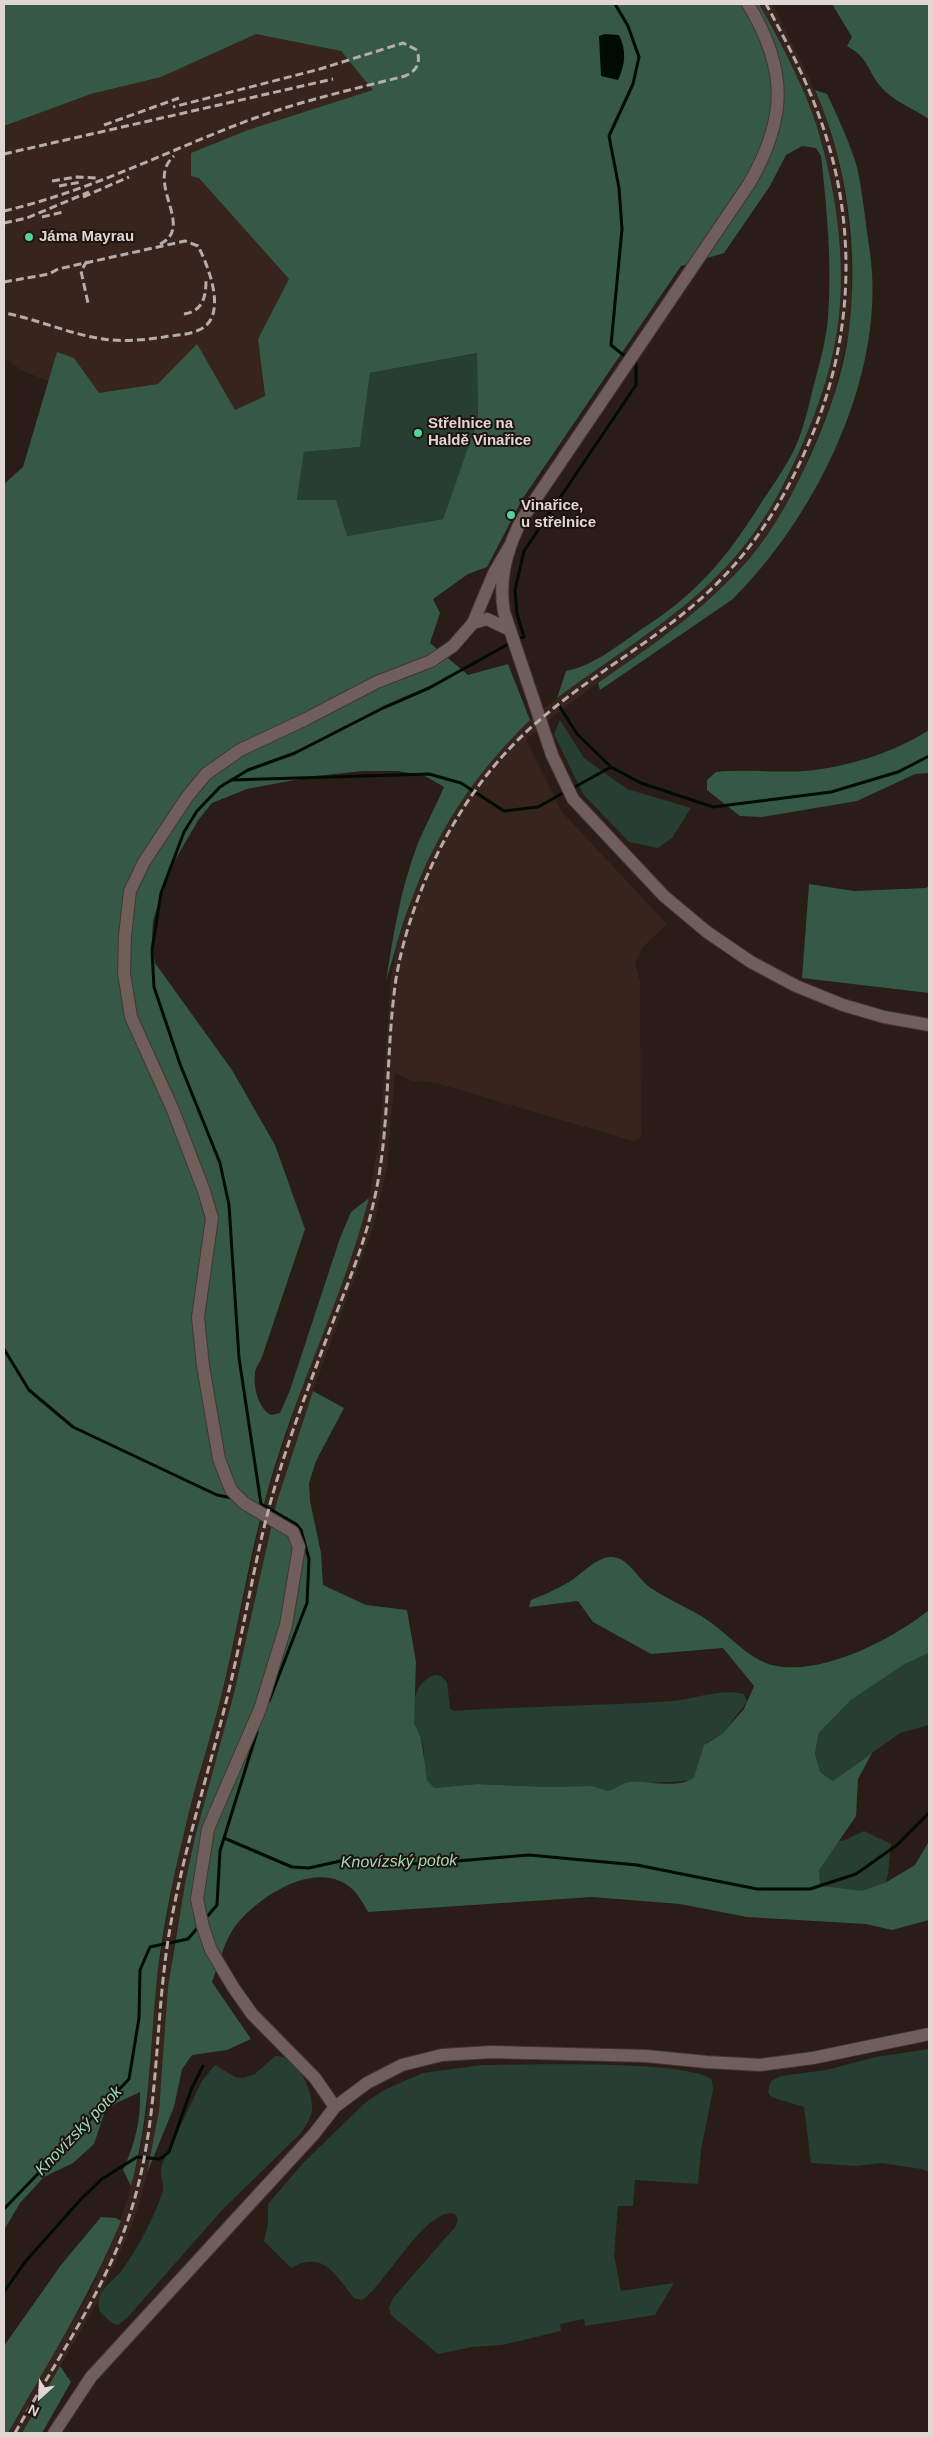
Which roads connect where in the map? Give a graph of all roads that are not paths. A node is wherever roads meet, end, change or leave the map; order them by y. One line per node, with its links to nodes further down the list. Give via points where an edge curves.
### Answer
1 (748, 4): 2 (street, via 768,44 778,86 777,118 770,143 749,184 541,489)
2 (511, 544): 3 (street, via 494,573); 4 (street, via 501,591)
3 (473, 622): 4 (street, via 487,620); 7 (street, via 439,656 377,682 240,750 206,774 186,797 144,862 130,891 125,936 124,974 131,1017 173,1110 212,1218 198,1317 202,1366 219,1459 231,1490 244,1503 293,1532 299,1548 286,1624 260,1709 208,1829 197,1899 211,1950 233,1987 252,2014 315,2078)
4 (509, 632): 5 (street, via 552,755 574,799 664,896 707,932 751,962 796,986 843,1005)
5 (929, 1025)
6 (929, 2034): 7 (street, via 813,2058 760,2065 646,2056 491,2052 442,2055 402,2064 367,2083)
7 (335, 2107): 8 (street, via 92,2377)
8 (54, 2433)

